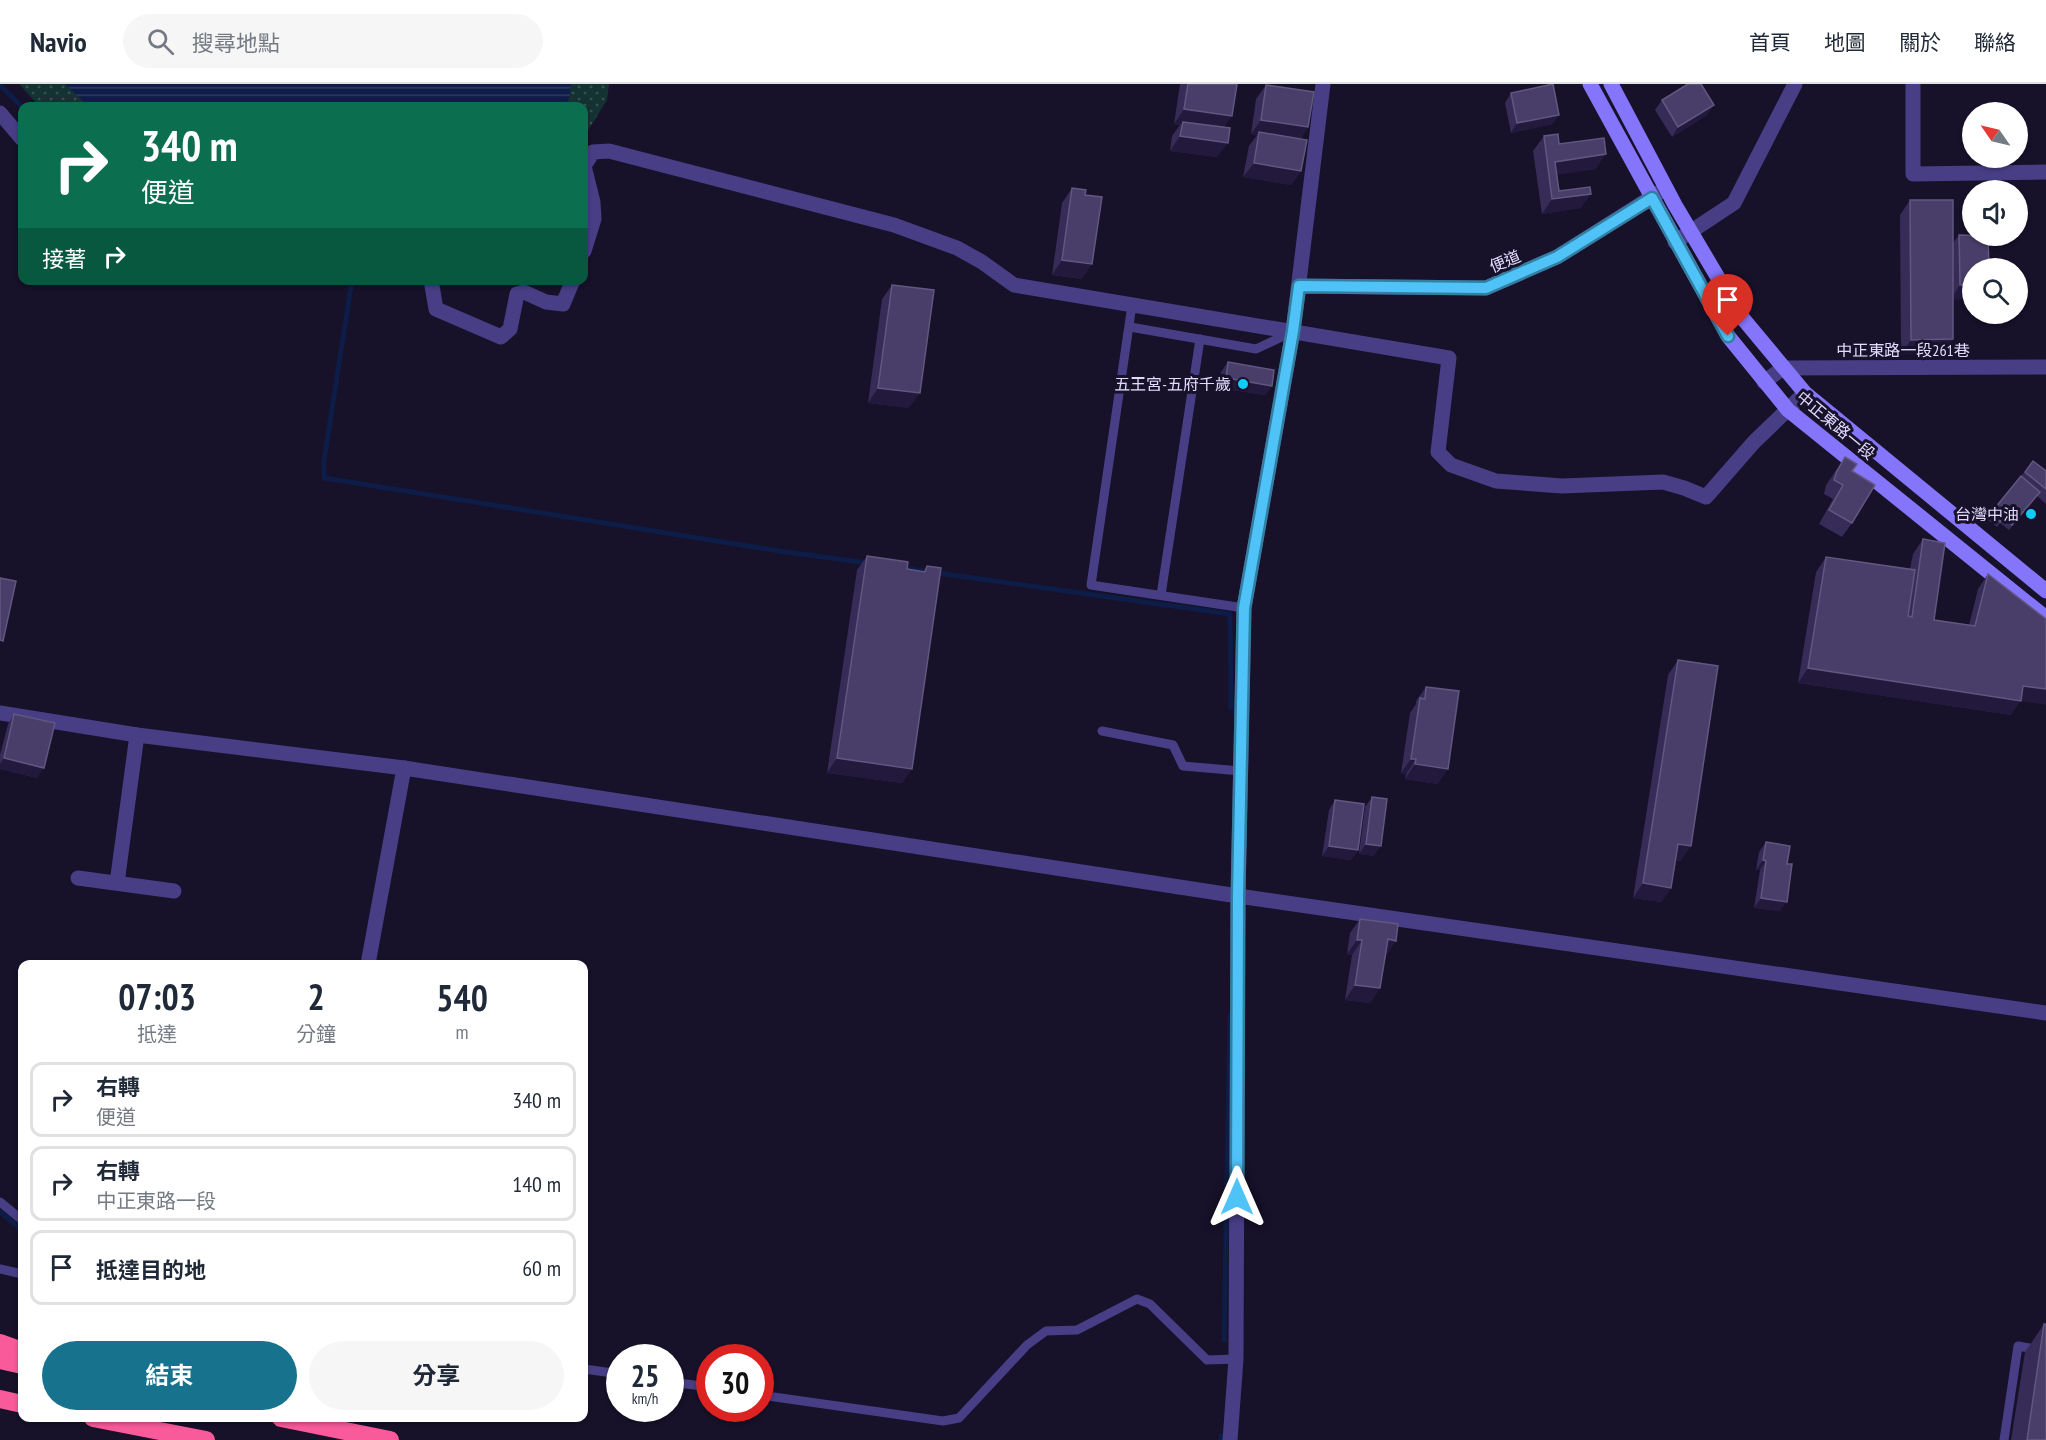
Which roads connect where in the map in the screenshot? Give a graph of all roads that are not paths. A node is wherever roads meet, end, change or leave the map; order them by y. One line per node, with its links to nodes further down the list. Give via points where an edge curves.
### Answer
1 (1323, 84): 18 (street)
2 (1590, 84): 12 (main road, 中正東路一段)
3 (1611, 84): 11 (main road, 中正東路一段)
4 (1795, 84): 13 (street, via 1734,203)
5 (1913, 84): 9 (street, via 1912,174)
6 (0, 113): 7 (street)
7 (18, 135)
8 (588, 160): 19 (street, via 593,152 609,151 894,225 957,248 1014,285)
9 (2046, 172)
10 (588, 182): 14 (street, via 594,219)
11 (1666, 188): 12 (street, 便道); 13 (main road, 中正東路一段)
12 (1652, 198): 15 (main road, 中正東路一段); 18 (street, 便道, via 1557,257 1486,288)
13 (1693, 232): 15 (street); 24 (main road, 中正東路一段, via 1740,315)
14 (588, 238)
15 (1675, 242): 25 (main road, 中正東路一段, via 1728,336)
16 (432, 285): 17 (street, via 436,309 501,337 510,329 517,294 524,292 546,302 563,304)
17 (571, 285)
18 (1299, 286): 21 (street)
19 (1132, 305): 20 (lane); 21 (street)
20 (1130, 327): 22 (lane); 29 (lane, via 1091,585)
21 (1293, 331): 22 (lane, via 1256,349); 27 (street, via 1449,358 1438,452 1451,465 1496,481 1562,486 1663,482 1706,497); 30 (street)
22 (1200, 339): 29 (lane)
23 (2046, 367): 24 (street, 中正東路一段261巷)
24 (1783, 368): 25 (street); 26 (main road, 中正東路一段)
25 (1764, 382): 27 (main road, 中正東路一段)
26 (1805, 393): 27 (street); 28 (main road, 中正東路一段)
27 (1788, 410): 31 (main road, 中正東路一段)
28 (2046, 591)
29 (1161, 595): 30 (lane)
30 (1244, 608): 36 (street)
31 (2046, 618)
32 (0, 713): 34 (street)
33 (1102, 731): 36 (lane, via 1173,745 1183,766)
34 (137, 735): 35 (street); 38 (street)
35 (404, 768): 40 (street); 41 (street)
36 (1241, 771): 40 (street)
37 (78, 878): 38 (street)
38 (117, 883): 39 (street)
39 (174, 891)
40 (1238, 896): 42 (street); 50 (street)
41 (369, 960)
42 (2046, 1013)
43 (0, 1202): 44 (lane)
44 (18, 1217)
45 (0, 1269): 46 (lane)
46 (18, 1273)
47 (0, 1343): 48 (highway)
48 (18, 1350)
49 (2046, 1351): 63 (lane, via 2018,1346)
50 (1236, 1359): 55 (lane, via 1207,1360 1150,1304 1137,1299 1077,1330 1046,1331 1027,1345 959,1418 943,1421); 62 (street)
51 (0, 1360): 52 (highway)
52 (18, 1364)
53 (588, 1370): 54 (lane)
54 (606, 1372)
55 (774, 1397)
56 (0, 1399): 57 (highway)
57 (18, 1403)
58 (114, 1422): 60 (highway)
59 (301, 1422): 61 (highway)
60 (206, 1440)
61 (390, 1440)
62 (1230, 1440)
63 (2004, 1440)

